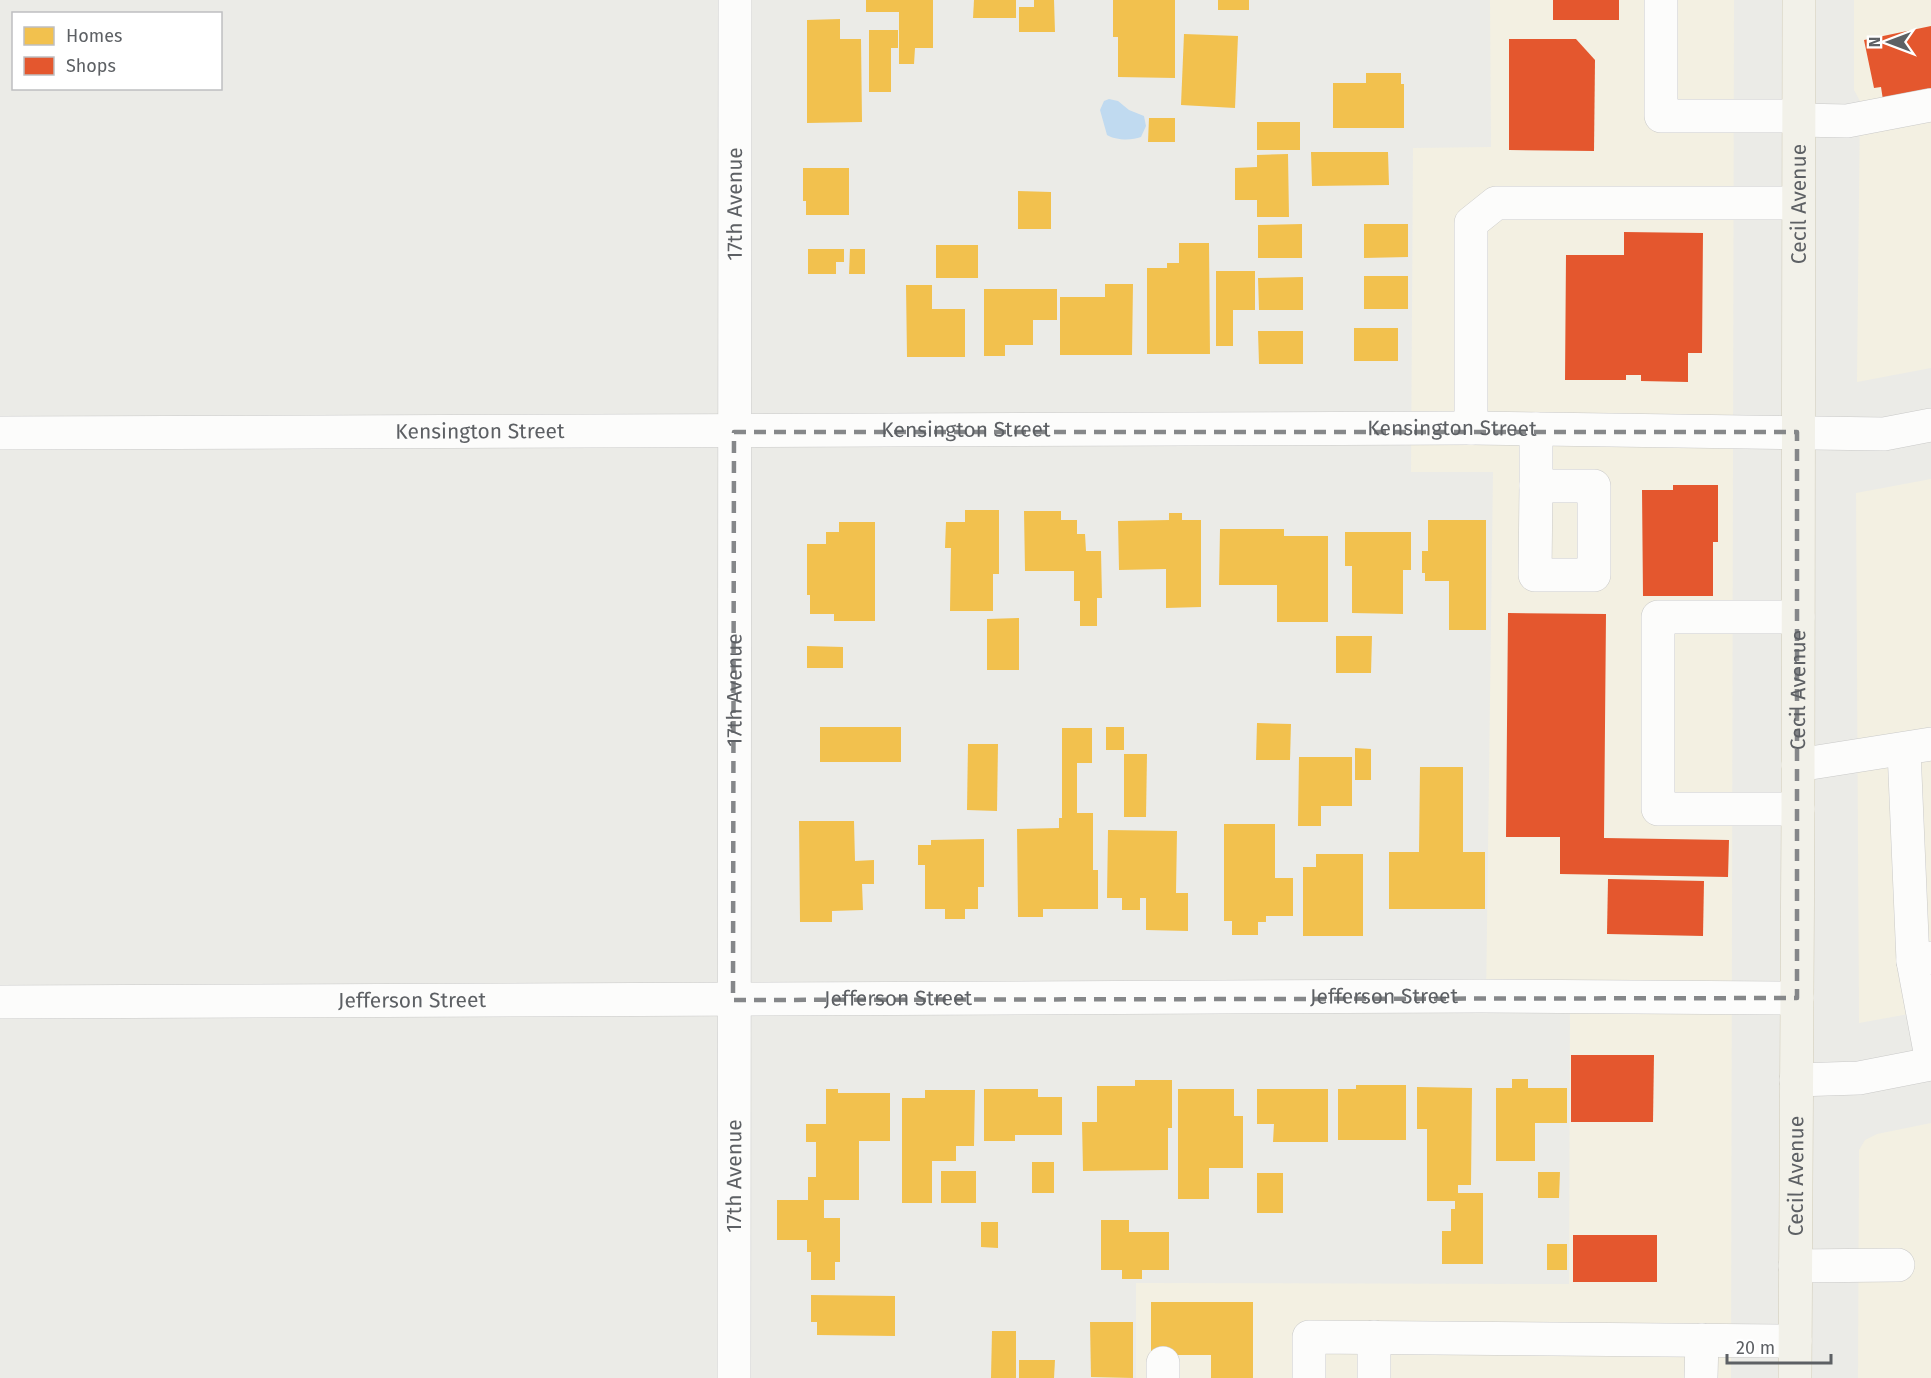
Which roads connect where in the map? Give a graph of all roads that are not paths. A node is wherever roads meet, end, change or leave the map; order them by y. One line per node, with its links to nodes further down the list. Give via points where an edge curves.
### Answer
1 (735, 0): 10 (street, 17th Avenue)
2 (1661, 0): 5 (street, via 1660,117)
3 (1798, 0): 5 (main road, Cecil Avenue)
4 (1931, 105): 5 (street, via 1847,121)
5 (1798, 118): 6 (main road, Cecil Avenue)
6 (1797, 203): 8 (street, via 1496,203 1472,224); 11 (main road, Cecil Avenue)
7 (1931, 425): 11 (street, Kensington Street, via 1884,434)
8 (1472, 428): 9 (street, Kensington Street); 10 (street, Kensington Street)
9 (1536, 429): 11 (street, Kensington Street); 13 (street)
10 (734, 432): 12 (street, Kensington Street); 20 (street, 17th Avenue)
11 (1797, 432): 14 (main road, Cecil Avenue)
12 (0, 433)
13 (1536, 486)
14 (1797, 617): 16 (main road, Cecil Avenue); 17 (street, via 1658,617 1658,809)
15 (1918, 747): 16 (street); 18 (street)
16 (1798, 765): 17 (main road, Cecil Avenue)
17 (1798, 809): 19 (main road, Cecil Avenue)
18 (1922, 960): 22 (street)
19 (1797, 998): 20 (street, Jefferson Street); 24 (main road, Cecil Avenue)
20 (733, 1000): 21 (street, Jefferson Street); 30 (street, 17th Avenue)
21 (0, 1002)
22 (1931, 1057)
23 (1931, 1064): 24 (street, via 1859,1078)
24 (1796, 1080): 26 (main road, Cecil Avenue)
25 (1898, 1265): 26 (street)
26 (1795, 1266): 29 (main road, Cecil Avenue)
27 (1374, 1337): 28 (street); 31 (street, via 1309,1337); 32 (street)
28 (1702, 1340): 29 (street); 33 (street)
29 (1795, 1341): 34 (main road, Cecil Avenue)
30 (734, 1378)
31 (1309, 1378)
32 (1374, 1378)
33 (1701, 1378)
34 (1795, 1378)

